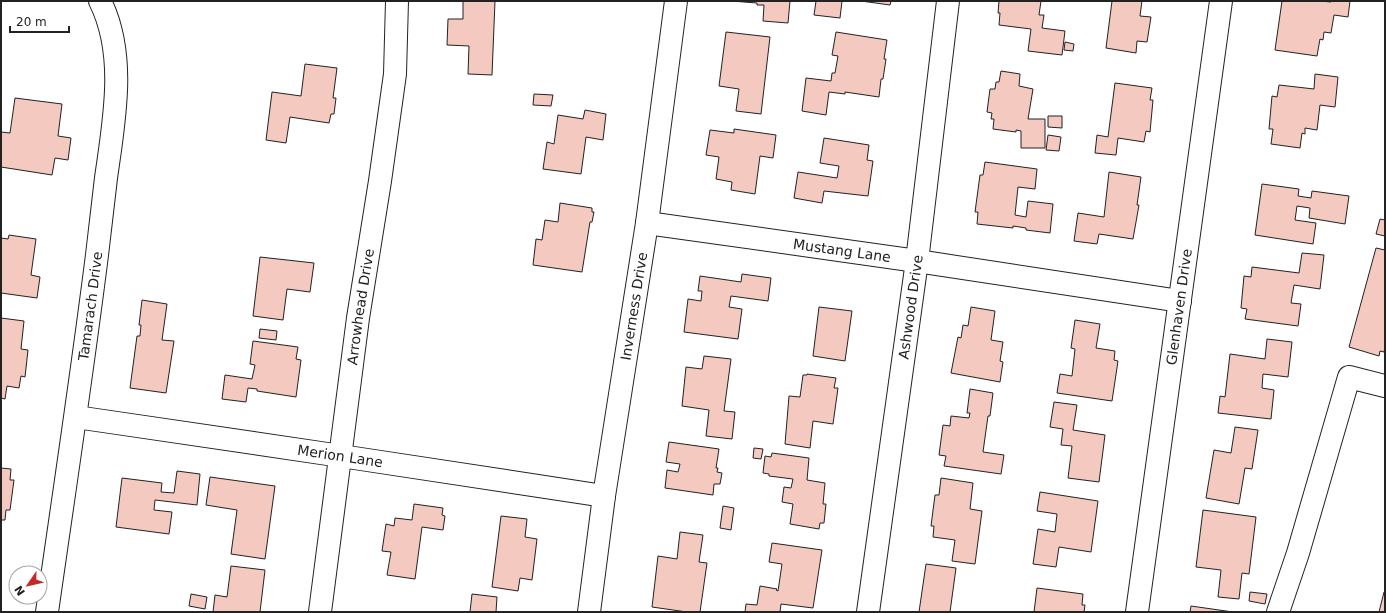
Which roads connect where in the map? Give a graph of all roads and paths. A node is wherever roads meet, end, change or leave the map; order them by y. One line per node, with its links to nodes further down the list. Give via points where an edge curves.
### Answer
1 (100, 1): 10 (street, Tamarach Drive, via 113,41 115,120)
2 (396, 1): 11 (street, Arrowhead Drive, via 395,74 358,318)
3 (676, 1): 6 (street, Inverness Drive)
4 (948, 1): 7 (street, Ashwood Drive)
5 (1221, 1): 8 (street, Glenhaven Drive)
6 (647, 223): 7 (street, Mustang Lane); 12 (street, Inverness Drive)
7 (917, 261): 8 (street, Mustang Lane); 16 (street, Ashwood Drive)
8 (1180, 301): 17 (street, Glenhaven Drive)
9 (1385, 386): 18 (street, via 1350,377)
10 (76, 417): 11 (street, Merion Lane); 13 (street, Tamarach Drive)
11 (341, 456): 12 (street, Merion Lane); 14 (street, Arrowhead Drive)
12 (604, 496): 15 (street, Inverness Drive)
13 (47, 612)
14 (320, 612)
15 (589, 612)
16 (868, 612)
17 (1137, 612)
18 (1278, 612)

